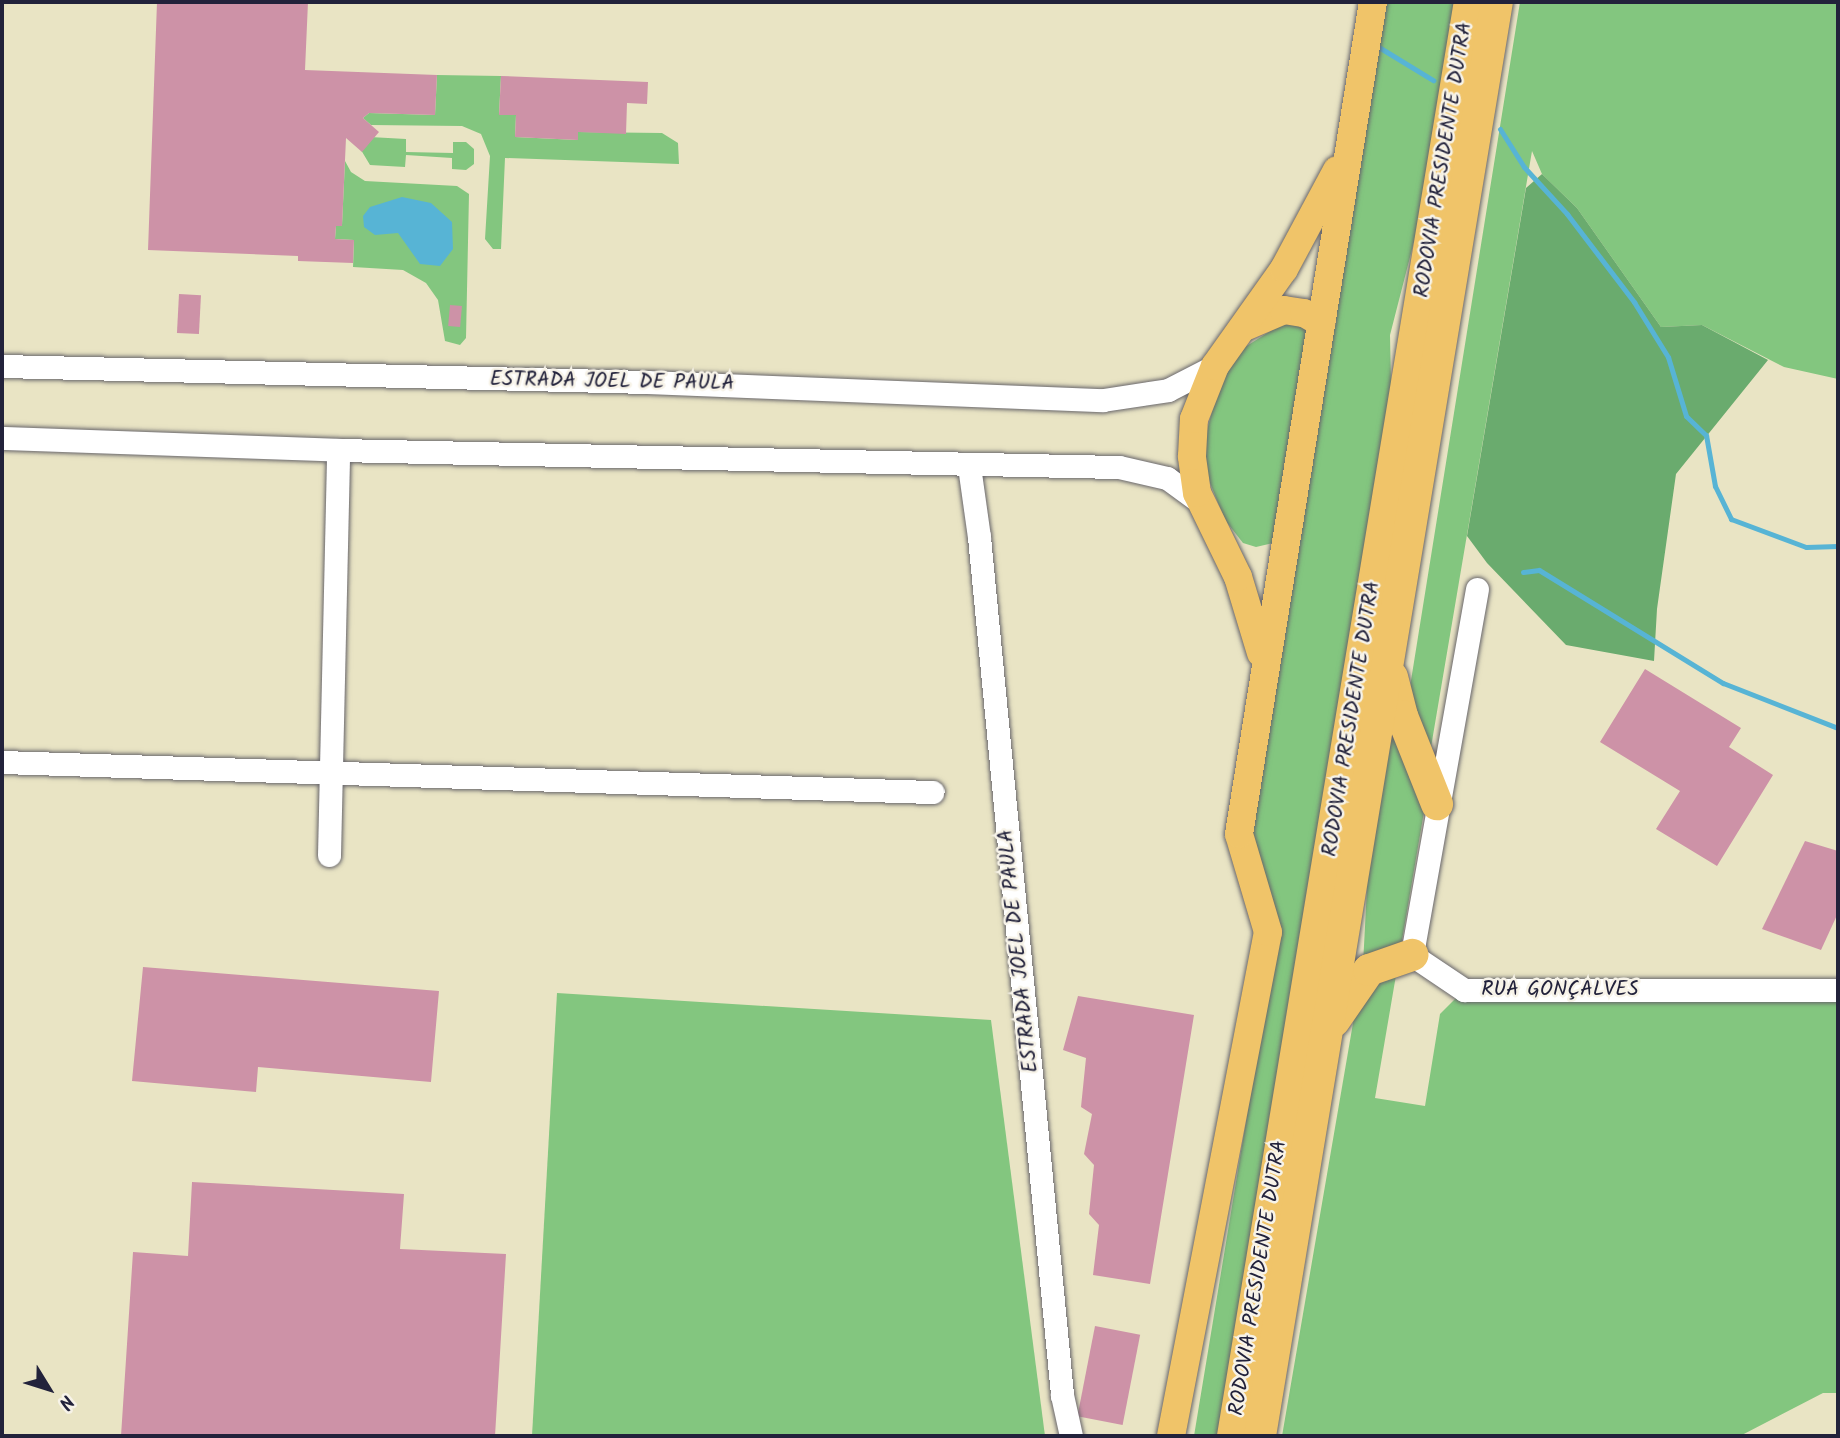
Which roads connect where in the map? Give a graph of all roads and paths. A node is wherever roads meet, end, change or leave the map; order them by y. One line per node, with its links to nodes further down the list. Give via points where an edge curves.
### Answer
1 (1373, 2): 4 (main road)
2 (1470, 2): 28 (highway, RODOVIA PRESIDENTE DUTRA)
3 (1497, 2): 17 (highway, RODOVIA PRESIDENTE DUTRA)
4 (1352, 143): 5 (main road); 6 (main road, via 1302,239)
5 (1321, 323): 6 (main road, via 1304,313 1284,310); 14 (main road)
6 (1245, 327): 8 (main road)
7 (2, 366): 8 (street, ESTRADA JOEL DE PAULA, via 647,382 1111,400 1168,390)
8 (1215, 366): 12 (main road, via 1199,400 1192,438)
9 (2, 438): 10 (street)
10 (338, 450): 11 (street); 19 (street)
11 (969, 466): 12 (street, via 1136,469 1179,484); 26 (street, ESTRADA JOEL DE PAULA, via 1062,1395)
12 (1200, 502): 13 (main road)
13 (1227, 553): 14 (main road, via 1255,562); 16 (main road)
14 (1281, 554): 16 (main road)
15 (1477, 589): 21 (street)
16 (1263, 663): 27 (main road, via 1239,834 1268,932)
17 (1389, 663): 21 (highway, via 1402,716); 25 (highway, RODOVIA PRESIDENTE DUTRA)
18 (2, 762): 19 (street)
19 (331, 774): 20 (street); 22 (street)
20 (933, 792)
21 (1437, 804): 23 (street)
22 (329, 855)
23 (1412, 955): 24 (street, RUA GONÇALVES, via 1464,990); 25 (highway, via 1369,970)
24 (1838, 990)
25 (1328, 1031): 29 (highway, RODOVIA PRESIDENTE DUTRA)
26 (1072, 1436)
27 (1171, 1436)
28 (1233, 1436)
29 (1260, 1436)

